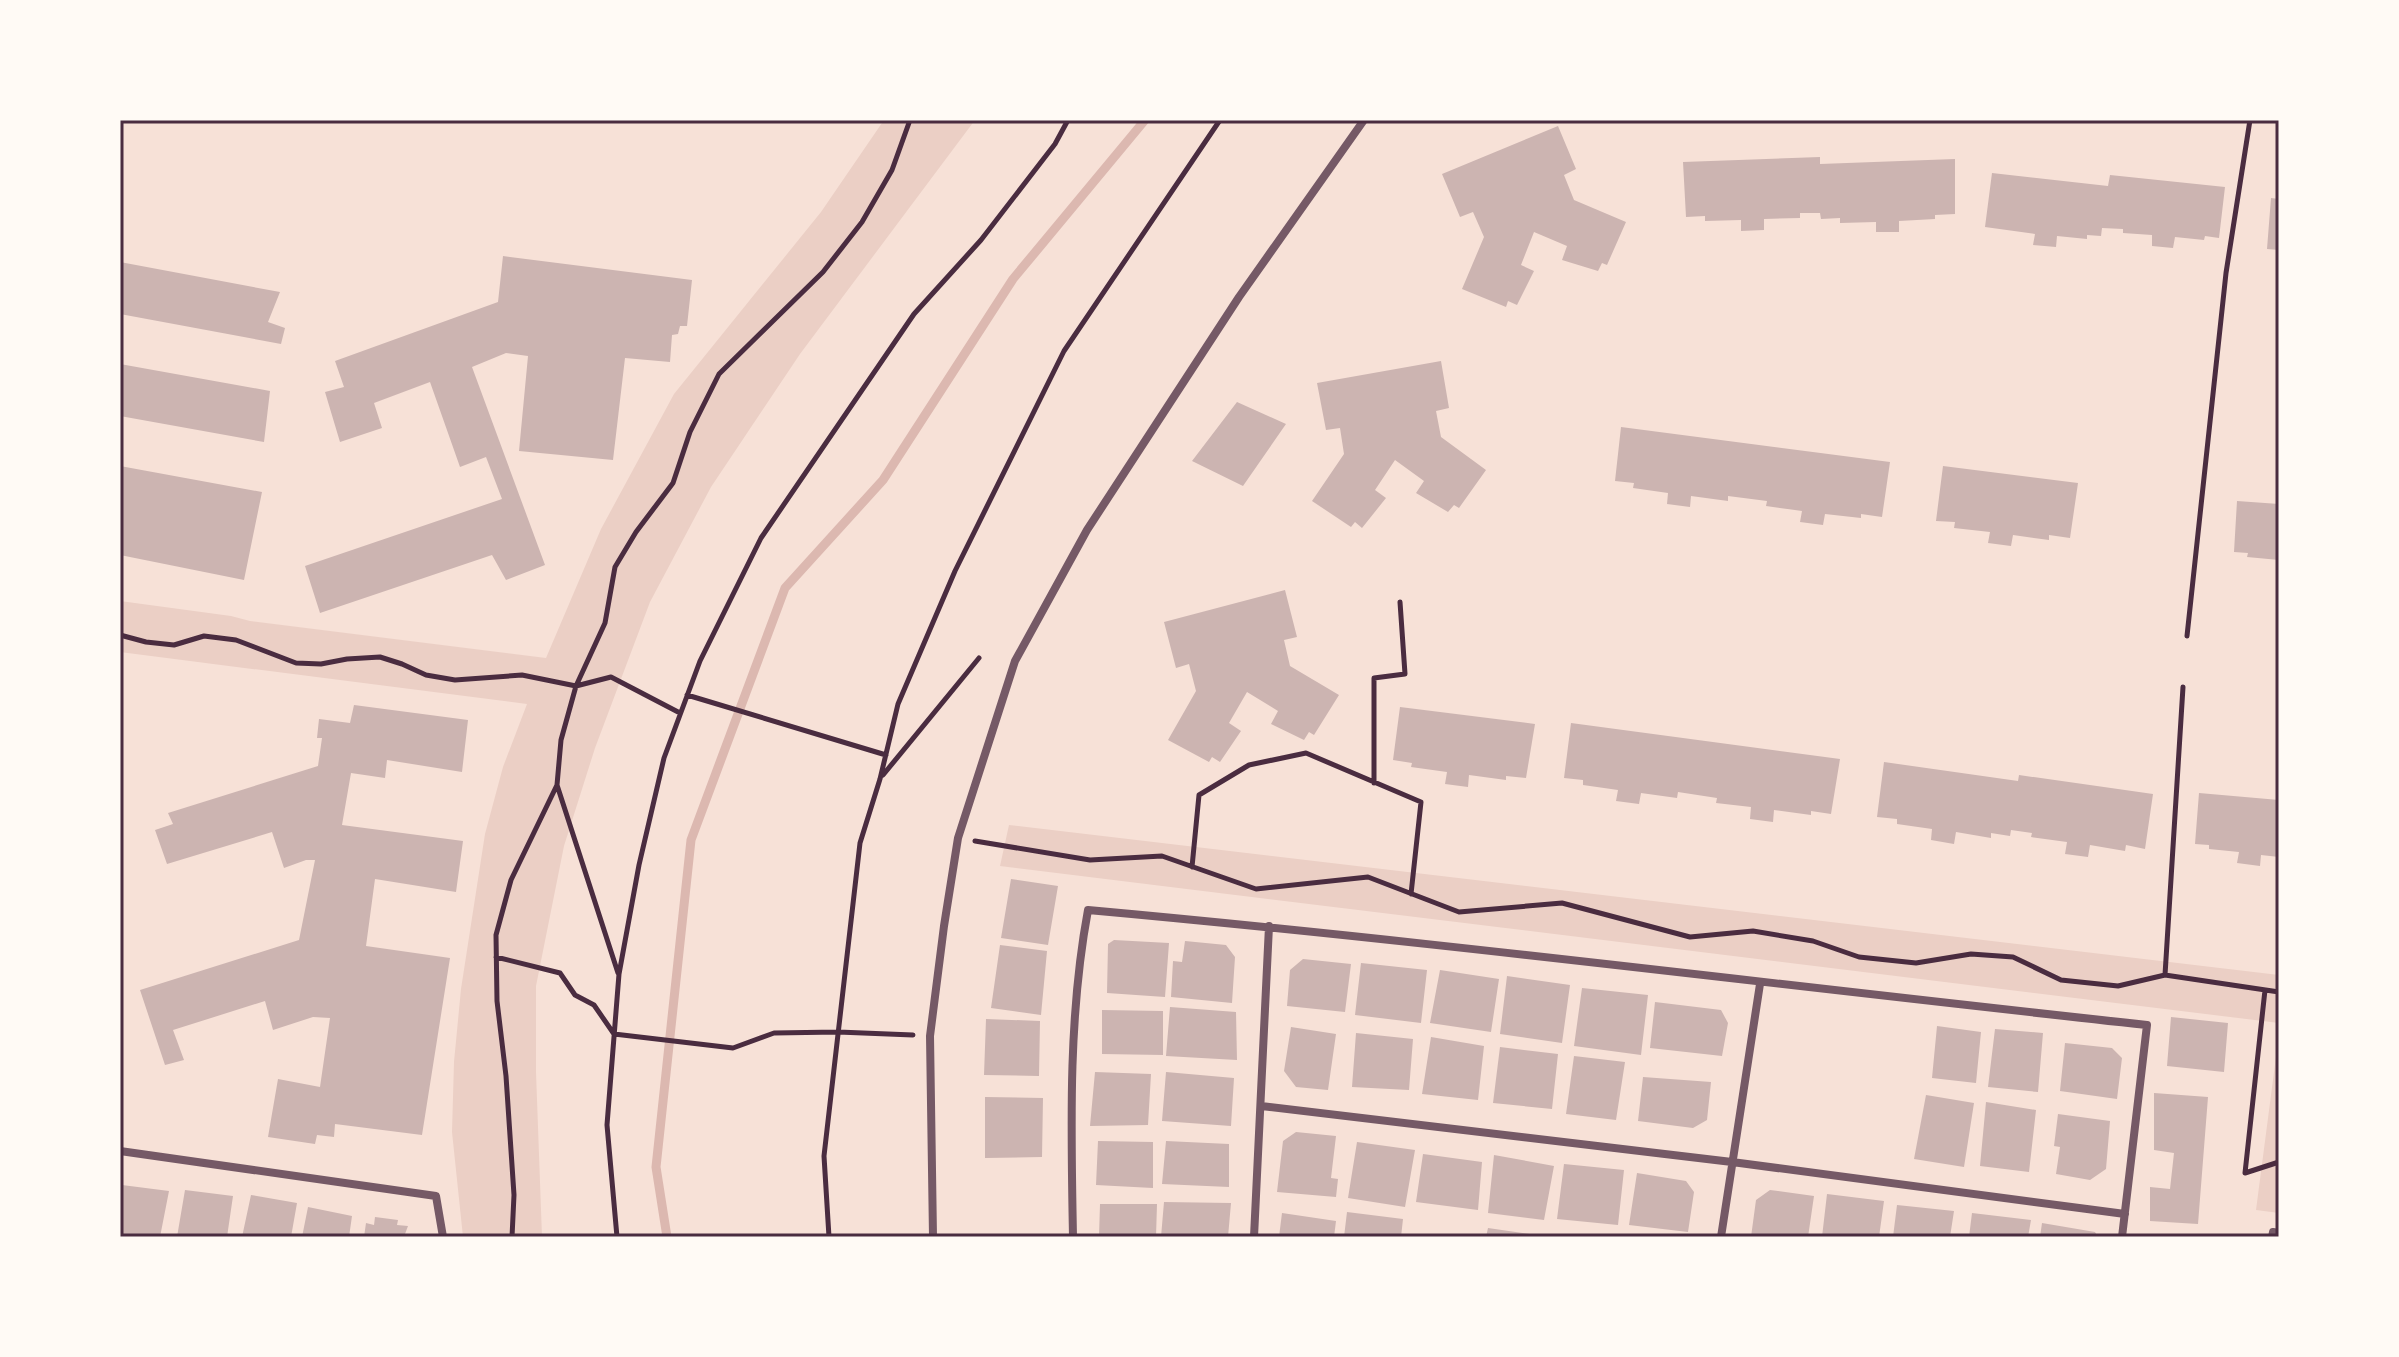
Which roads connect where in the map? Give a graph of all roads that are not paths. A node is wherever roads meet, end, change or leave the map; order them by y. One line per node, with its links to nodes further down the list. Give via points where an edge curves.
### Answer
1 (1364, 120): 10 (street, via 1239,297 1081,542 1015,661 958,838 944,926 930,1036)
2 (1269, 926): 3 (street); 4 (street); 11 (street, via 1088,910 1079,954 1071,1114)
3 (1760, 984): 6 (street); 7 (street, via 2147,1025)
4 (1261, 1106): 6 (street); 12 (street)
5 (120, 1151): 9 (street, via 436,1196)
6 (1732, 1162): 7 (street); 13 (street)
7 (2125, 1214): 14 (street)
8 (2279, 1233): 15 (street)
9 (443, 1237)
10 (933, 1237)
11 (1073, 1237)
12 (1254, 1237)
13 (1721, 1237)
14 (2122, 1237)
15 (2272, 1237)

